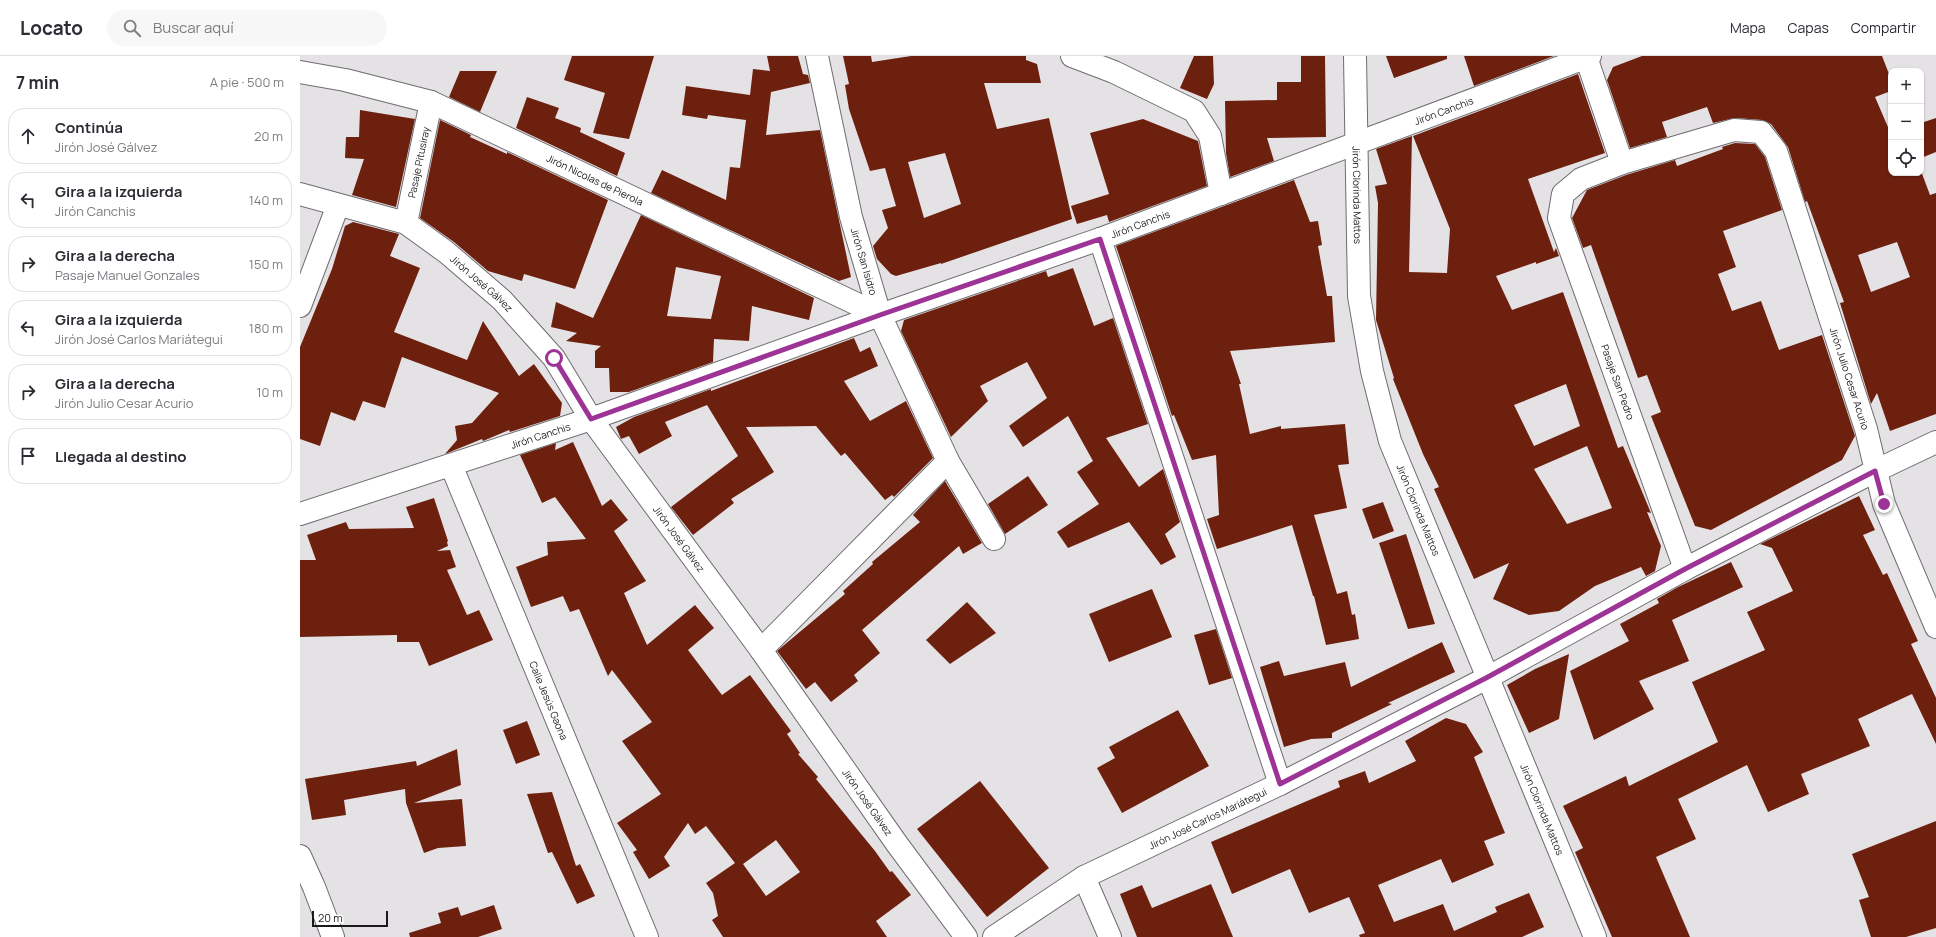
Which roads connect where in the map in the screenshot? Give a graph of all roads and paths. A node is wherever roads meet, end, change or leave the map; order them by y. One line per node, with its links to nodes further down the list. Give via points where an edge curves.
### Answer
1 (817, 56): 16 (street, Jirón San Isidro, via 852,217)
2 (1072, 56): 5 (street)
3 (1355, 56): 8 (street, Jirón Clorinda Mattos)
4 (1588, 57): 8 (street, Jirón Canchis); 9 (street)
5 (1114, 64): 11 (street, via 1194,111 1210,136)
6 (300, 72): 7 (street, Jirón Nicolas de Pierola, via 345,80)
7 (431, 102): 13 (street, Pasaje Pitusiray); 16 (street, Jirón Nicolas de Pierola)
8 (1356, 143): 11 (street, Jirón Canchis); 27 (street, Jirón Clorinda Mattos, via 1359,296 1372,371 1390,441)
9 (1622, 163): 21 (street, Jirón Julio Cesar Acurio, via 1734,130 1761,132 1776,151 1866,429); 24 (street, Pasaje San Pedro, via 1581,179 1563,194 1559,218)
10 (300, 194): 12 (street, Jirón José Gálvez)
11 (1221, 194): 14 (street, Jirón Canchis)
12 (338, 205): 13 (street, Jirón José Gálvez); 15 (street)
13 (406, 223): 17 (street, Jirón José Gálvez, via 446,252 502,300 554,358)
14 (1100, 239): 16 (street, Jirón Canchis); 28 (street)
15 (300, 306)
16 (880, 315): 17 (street, Jirón Canchis); 19 (street, Jirón San Isidro)
17 (591, 419): 20 (street, Jirón Canchis); 26 (street, Jirón José Gálvez)
18 (1936, 442): 21 (street, Jirón José Carlos Mariátegui)
19 (948, 460): 23 (street, Jirón San Isidro); 26 (street)
20 (451, 465): 22 (street, Jirón Canchis); 32 (street, Calle Jesús Gaona)
21 (1875, 471): 24 (street, Jirón José Carlos Mariátegui); 25 (street, Jirón Julio Cesar Acurio, via 1884,504)
22 (300, 514)
23 (994, 539)
24 (1685, 569): 27 (street, Jirón José Carlos Mariátegui)
25 (1936, 627)
26 (761, 650): 33 (street, Jirón José Gálvez, via 897,844)
27 (1486, 678): 28 (street, Jirón José Carlos Mariátegui); 36 (street, Jirón Clorinda Mattos)
28 (1280, 784): 30 (street, Jirón José Carlos Mariátegui)
29 (300, 856): 31 (street)
30 (1084, 877): 34 (street, Jirón José Carlos Mariátegui); 35 (street)
31 (333, 937)
32 (647, 937)
33 (966, 937)
34 (994, 937)
35 (1110, 937)
36 (1595, 937)

